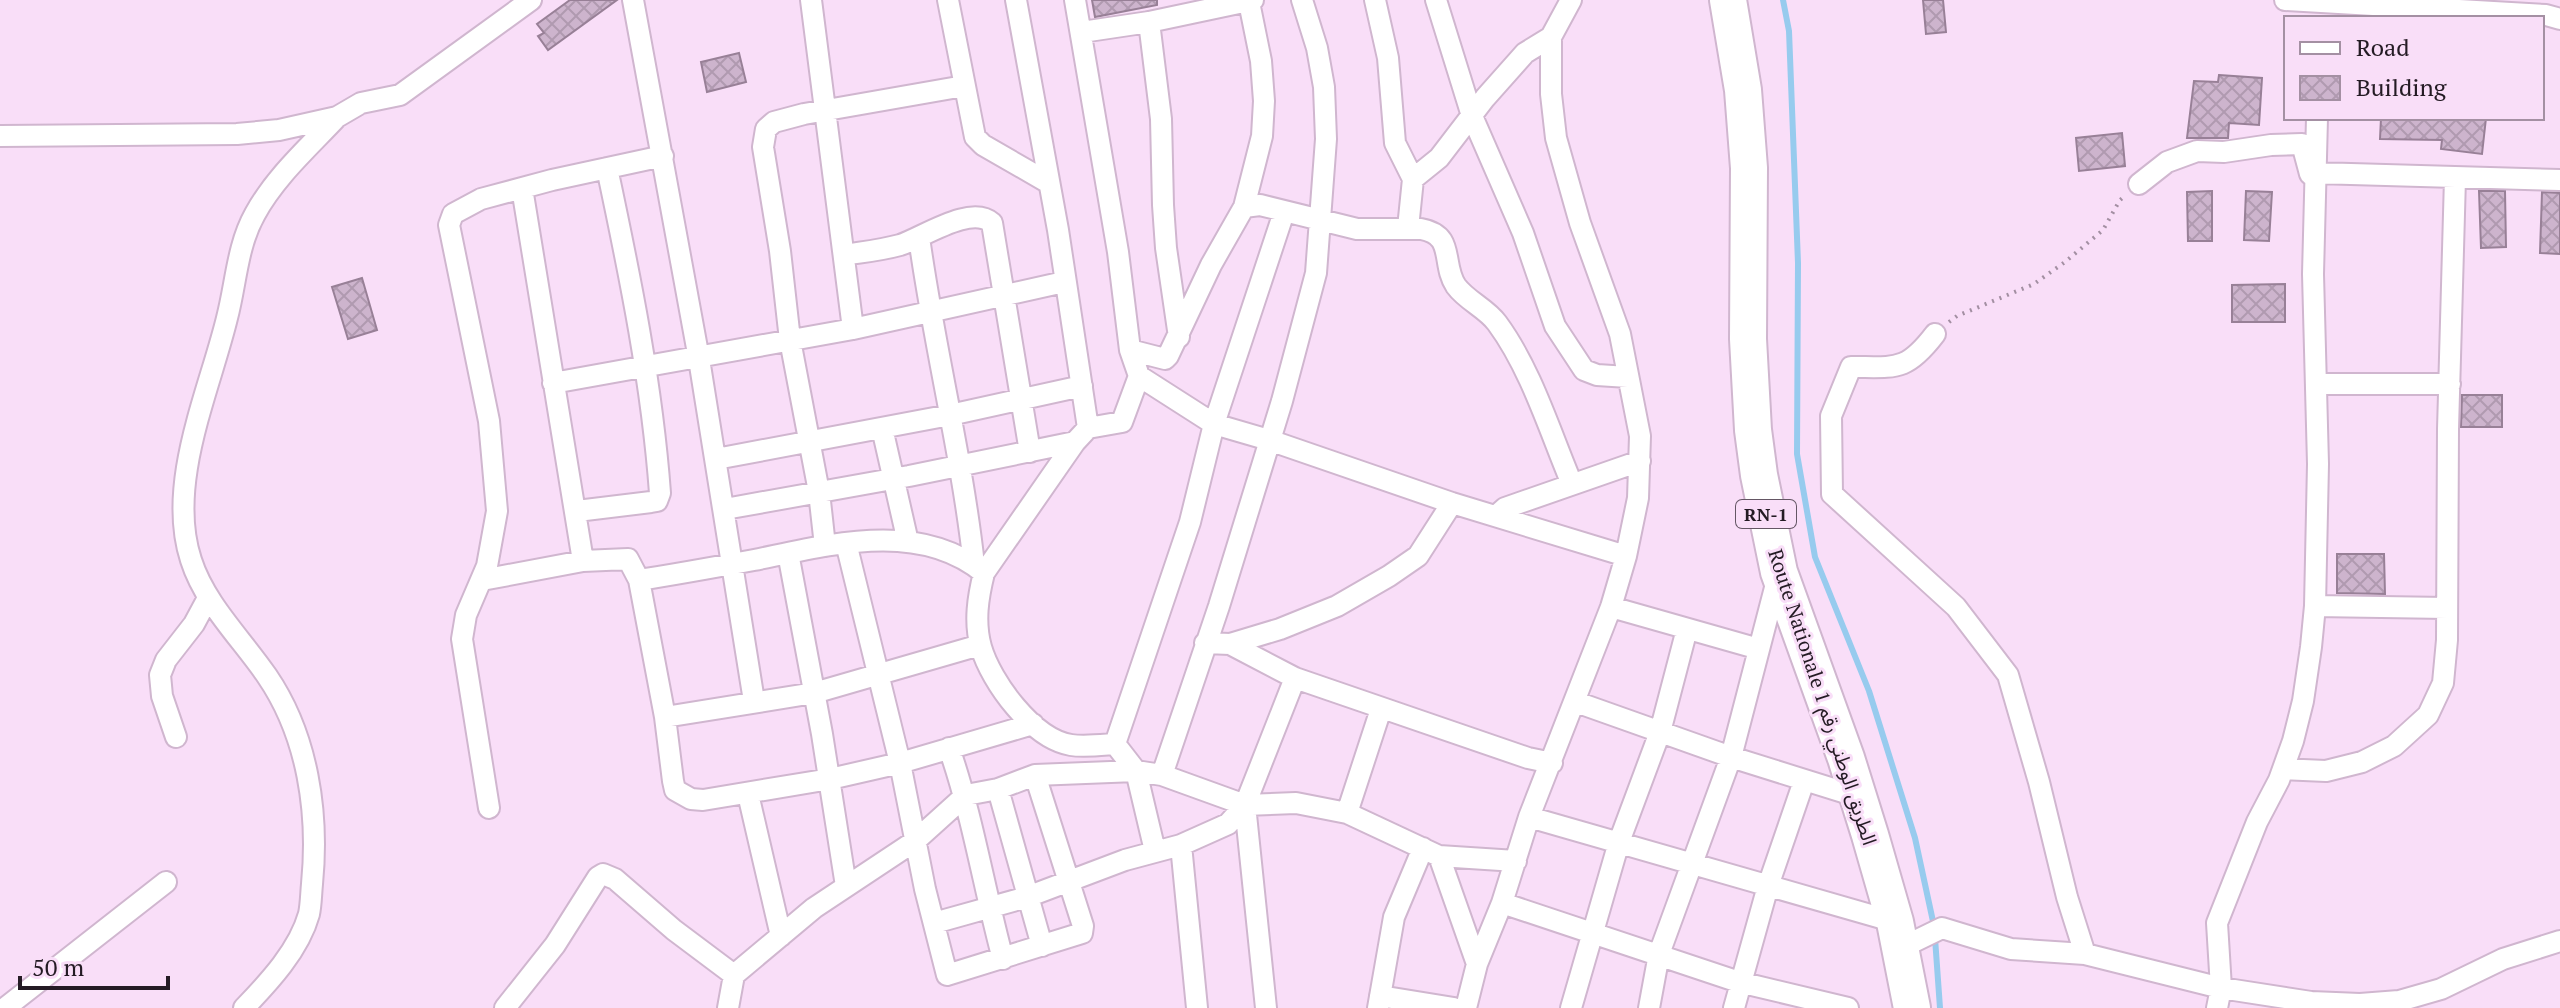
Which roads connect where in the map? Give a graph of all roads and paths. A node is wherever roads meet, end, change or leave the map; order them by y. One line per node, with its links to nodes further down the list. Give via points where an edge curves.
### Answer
1 (531, 0): 22 (street, via 400,95 361,103)
2 (633, 0): 25 (street)
3 (811, 0): 20 (street)
4 (948, 0): 19 (street)
5 (1016, 0): 31 (street)
6 (1075, 0): 17 (street)
7 (1302, 0): 36 (street, via 1324,87)
8 (1375, 0): 28 (street, via 1388,58 1395,143)
9 (1436, 0): 21 (street)
10 (1571, 0): 18 (street)
11 (1728, 0): 82 (highway, Route Nationale الطريق الوطني رقم 1 / RN-1, via 1749,168 1753,430)
12 (2285, 0): 14 (street)
13 (1251, 1): 16 (street); 34 (street, via 1264,101 1262,136)
14 (2319, 10): 15 (street)
15 (2560, 19)
16 (1149, 22): 17 (street); 45 (street, via 1161,119 1166,248)
17 (1082, 32): 47 (street)
18 (1551, 37): 21 (street, via 1525,53); 51 (street, via 1556,138 1620,334)
19 (964, 86): 20 (street); 31 (street, via 975,137)
20 (825, 111): 39 (street); 46 (street, via 774,122 763,139)
21 (1472, 116): 28 (street, via 1439,158); 51 (street, via 1523,233 1555,326 1571,353 1584,370)
22 (337, 117): 24 (street, via 237,134); 85 (street, via 265,198 243,245 183,500 182,528)
23 (2317, 120): 30 (street)
24 (0, 136)
25 (663, 156): 26 (street); 48 (street)
26 (607, 168): 33 (street); 49 (street)
27 (2455, 178): 29 (street); 30 (street); 54 (street)
28 (1413, 179): 37 (street)
29 (2560, 180)
30 (2316, 182): 32 (street, via 2302,144 2197,151 2167,162); 53 (street)
31 (1049, 183): 40 (street)
32 (2139, 184): 44 (path, via 2120,200 2103,230 2065,262 2034,284 1957,316)
33 (522, 188): 52 (street); 83 (street, via 462,207 449,225 489,421 496,485 494,534)
34 (1244, 207): 35 (street); 45 (street)
35 (1284, 212): 36 (street); 58 (street)
36 (1320, 221): 37 (street, via 1357,229); 61 (street, via 1309,305)
37 (1408, 228): 68 (street, via 1439,236 1458,290 1488,312 1507,338)
38 (919, 237): 39 (street); 41 (street, via 940,226 986,217 992,223); 42 (street)
39 (844, 255): 43 (street)
40 (1064, 282): 41 (street); 55 (street)
41 (1003, 296): 42 (street); 56 (street)
42 (929, 312): 43 (street); 57 (street)
43 (853, 329): 46 (street)
44 (1935, 334): 144 (street, via 1917,357 1896,367 1851,367 1831,416 1832,494 1956,607 2008,675)
45 (1179, 337): 47 (street, via 1165,359)
46 (790, 340): 48 (street); 62 (street)
47 (1130, 350): 50 (street)
48 (699, 359): 49 (street); 64 (street)
49 (645, 368): 52 (street); 72 (street, via 660,498)
50 (1139, 376): 58 (street); 60 (street, via 1122,422)
51 (1628, 377): 65 (street)
52 (553, 383): 72 (street)
53 (2317, 384): 54 (street); 86 (street)
54 (2450, 384): 88 (street)
55 (1082, 386): 56 (street); 60 (street)
56 (1020, 400): 57 (street); 63 (street)
57 (950, 415): 59 (street); 66 (street)
58 (1214, 424): 61 (street); 104 (street, via 1190,522)
59 (882, 428): 62 (street); 67 (street)
60 (1081, 435): 63 (street); 81 (street)
61 (1269, 440): 70 (street); 90 (street)
62 (809, 442): 64 (street); 69 (street)
63 (1030, 452): 66 (street)
64 (716, 459): 71 (street)
65 (1640, 461): 68 (street); 78 (street)
66 (960, 465): 67 (street); 81 (street)
67 (894, 479): 69 (street); 74 (street)
68 (1572, 484): 73 (street)
69 (819, 492): 71 (street); 76 (street)
70 (1452, 503): 73 (street); 91 (street, via 1418,556 1389,576 1337,606)
71 (725, 509): 80 (street)
72 (577, 511): 79 (street)
73 (1496, 516): 78 (street)
74 (908, 542): 75 (street); 81 (street, via 931,546)
75 (846, 543): 76 (street); 94 (street)
76 (825, 546): 77 (street)
77 (788, 553): 80 (street); 96 (street)
78 (1626, 556): 87 (street)
79 (583, 561): 83 (street); 84 (street, via 628,559)
80 (734, 564): 84 (street); 97 (street)
81 (979, 569): 92 (street)
82 (1779, 572): 93 (street); 118 (highway, Route Nationale الطريق الوطني رقم 1 / RN-1)
83 (482, 580): 120 (street, via 462,639)
84 (639, 580): 100 (street)
85 (208, 598): 103 (street, via 160,675); 153 (street, via 269,679 293,728 315,819 309,914 293,948)
86 (2315, 606): 88 (street); 109 (street, via 2303,701)
87 (1611, 607): 89 (street); 98 (street)
88 (2447, 608): 109 (street, via 2443,683 2428,715 2394,746 2362,762 2326,771)
89 (1687, 629): 93 (street); 102 (street)
90 (1205, 643): 91 (street); 112 (street)
91 (1230, 644): 95 (street)
92 (980, 645): 94 (street); 101 (street, via 1005,692)
93 (1759, 649): 106 (street)
94 (878, 676): 96 (street); 107 (street)
95 (1295, 678): 99 (street); 119 (street)
96 (814, 693): 97 (street); 113 (street)
97 (754, 701): 100 (street)
98 (1576, 702): 102 (street); 108 (street)
99 (1381, 709): 108 (street); 121 (street)
100 (665, 717): 116 (street, via 675,790 703,800)
101 (1033, 724): 104 (street, via 1070,745); 105 (street)
102 (1660, 732): 106 (street); 124 (street)
103 (176, 737)
104 (1115, 744): 110 (street)
105 (949, 748): 107 (street); 117 (street)
106 (1731, 757): 114 (street); 129 (street)
107 (900, 763): 113 (street); 123 (street)
108 (1552, 763): 122 (street)
109 (2283, 769): 149 (street, via 2217,923)
110 (1136, 771): 111 (street); 112 (street); 126 (street)
111 (1035, 775): 115 (street); 131 (street)
112 (1162, 775): 119 (street)
113 (830, 779): 116 (street); 132 (street)
114 (1804, 781): 118 (street); 133 (street)
115 (998, 789): 117 (street); 134 (street)
116 (748, 794): 140 (street)
117 (966, 795): 123 (street); 136 (street)
118 (1859, 797): 139 (highway, Route Nationale الطريق الوطني رقم 1 / RN-1)
119 (1245, 805): 121 (street, via 1296,803); 125 (street, via 1228,824); 157 (street)
120 (489, 808)
121 (1347, 813): 127 (street)
122 (1529, 817): 124 (street); 128 (street)
123 (915, 841): 132 (street); 137 (street)
124 (1619, 842): 129 (street); 138 (street)
125 (1181, 845): 126 (street); 156 (street)
126 (1155, 851): 131 (street)
127 (1431, 852): 128 (street); 146 (street); 150 (street, via 1394,917)
128 (1516, 861): 135 (street)
129 (1693, 863): 133 (street); 143 (street)
130 (166, 882): 152 (street)
131 (1067, 882): 134 (street); 142 (street, via 1082,933)
132 (846, 886): 140 (street)
133 (1768, 886): 139 (street); 148 (street)
134 (1027, 897): 136 (street); 142 (street)
135 (1502, 903): 138 (street); 146 (street)
136 (989, 907): 137 (street); 145 (street)
137 (934, 923): 145 (street, via 947,975)
138 (1591, 932): 143 (street); 160 (street)
139 (1898, 935): 144 (street, via 1942,928 2011,949); 164 (highway, Route Nationale الطريق الوطني رقم 1 / RN-1)
140 (781, 936): 147 (street)
141 (2560, 941): 149 (street, via 2399,1001)
142 (1042, 946): 145 (street)
143 (1659, 954): 148 (street); 161 (street)
144 (2085, 954): 149 (street)
145 (1003, 959)
146 (1477, 964): 159 (street)
147 (734, 975): 154 (street, via 603,874); 155 (street)
148 (1739, 982): 151 (street); 162 (street)
149 (2219, 998)
150 (1379, 1002): 158 (street)
151 (1814, 1005): 163 (street)
152 (5, 1008)
153 (244, 1008)
154 (505, 1008)
155 (728, 1008)
156 (1197, 1008)
157 (1266, 1008)
158 (1454, 1008)
159 (1466, 1008)
160 (1571, 1008)
161 (1649, 1008)
162 (1734, 1008)
163 (1848, 1008)
164 (1912, 1008)

